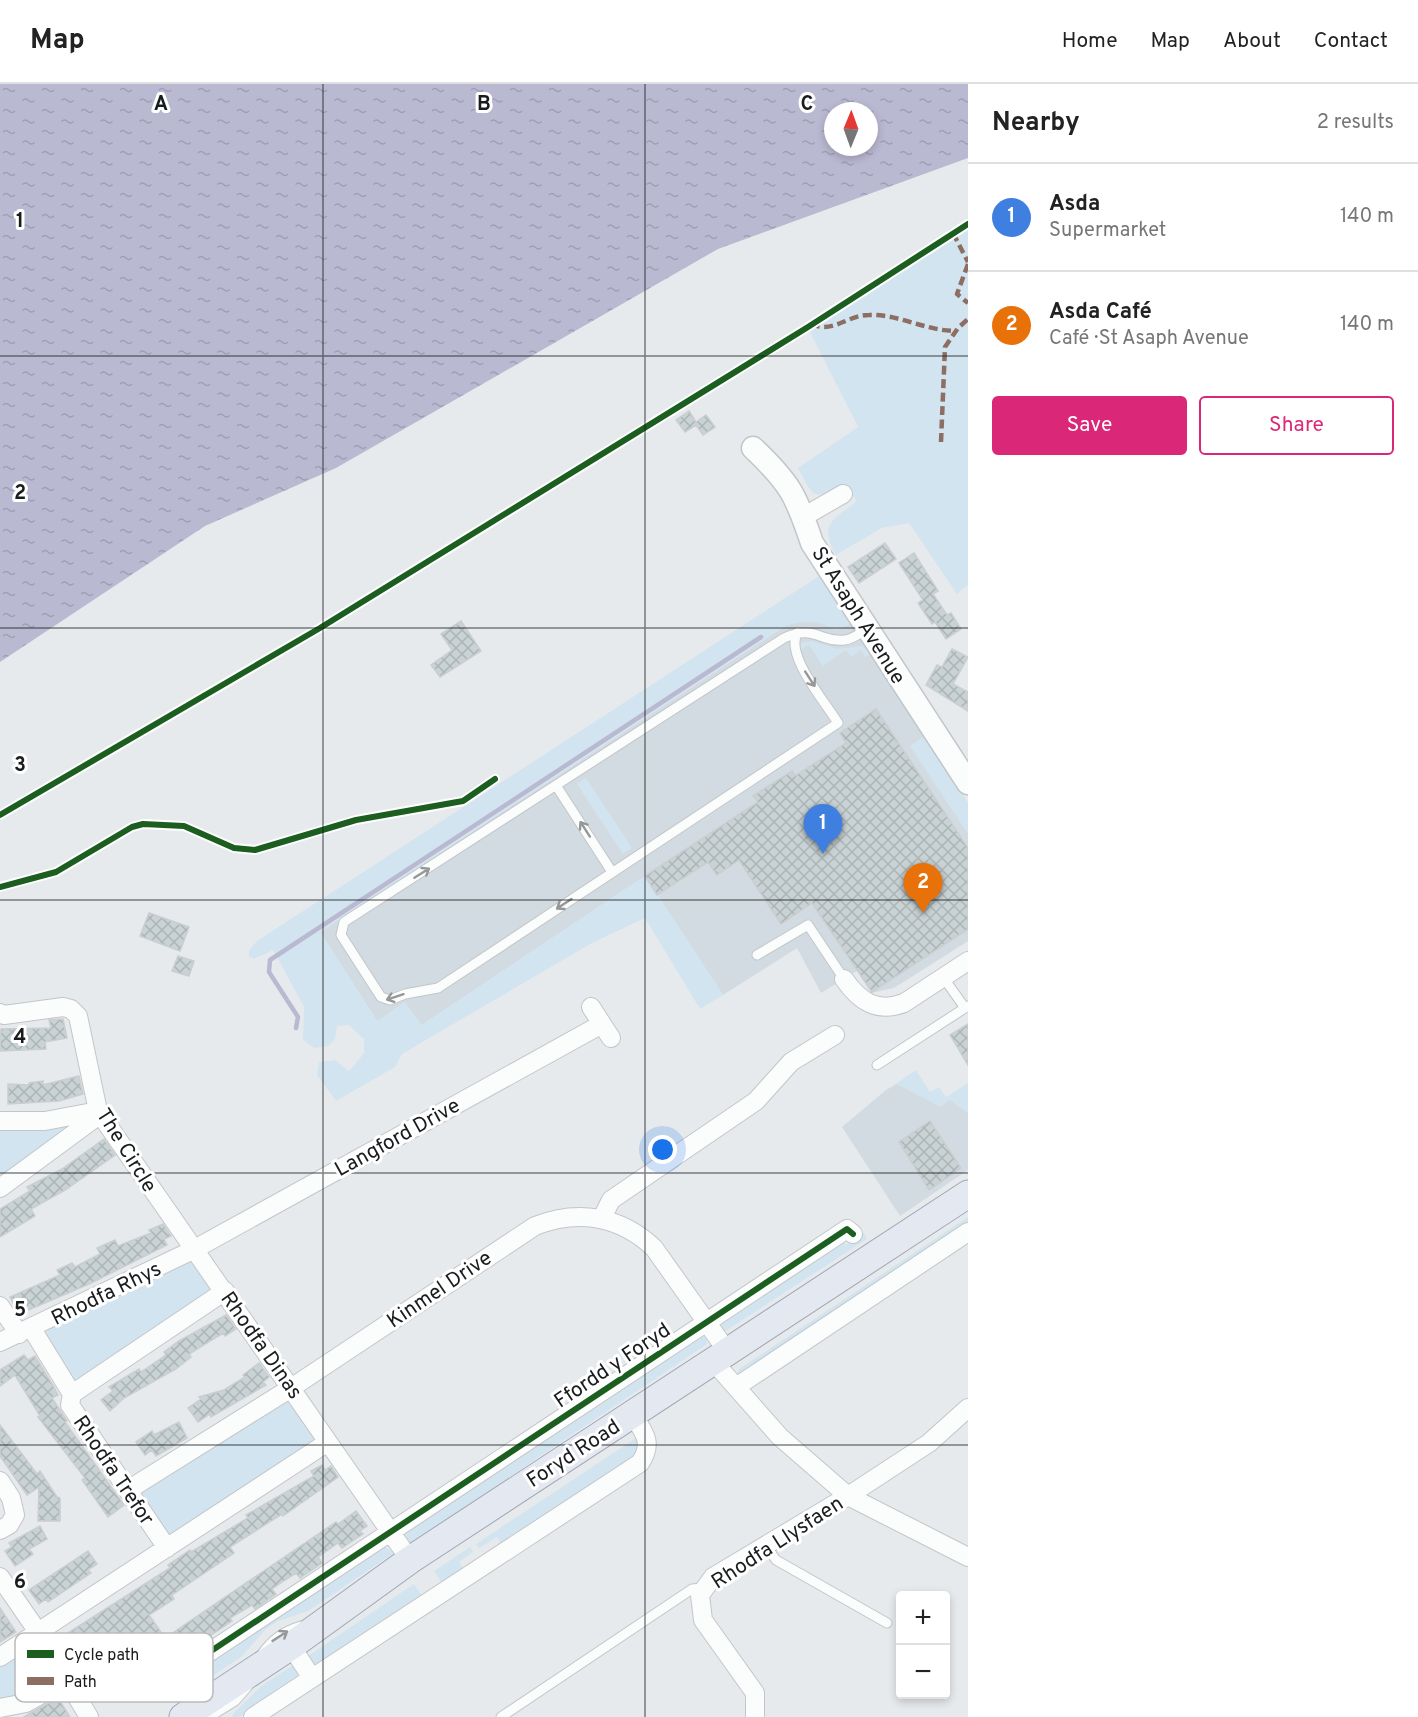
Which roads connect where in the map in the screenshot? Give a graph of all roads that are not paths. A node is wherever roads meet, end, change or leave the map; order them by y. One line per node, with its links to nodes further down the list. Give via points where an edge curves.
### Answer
1 (753, 448): 3 (street, St Asaph Avenue, via 788,483)
2 (843, 494): 3 (street)
3 (803, 517): 4 (street, St Asaph Avenue, via 812,543)
4 (867, 629): 5 (lane, via 846,640); 6 (street, St Asaph Avenue)
5 (798, 632): 7 (lane); 8 (lane, one-way to 8, via 794,643 796,659 838,723)
6 (968, 783)
7 (557, 787): 8 (lane, one-way to 7); 8 (lane, one-way to 7, via 438,988 390,1000 381,997 341,935 344,922)
8 (612, 872)
9 (758, 955): 12 (lane, via 808,925)
10 (968, 961): 11 (street)
11 (944, 977): 12 (street, via 892,1008 877,1008 854,993); 14 (lane)
12 (844, 979)
13 (591, 1007): 25 (street, Langford Drive, via 606,1031)
14 (966, 1007): 17 (lane)
15 (0, 1013): 18 (street, The Circle, via 71,1009 78,1016)
16 (835, 1035): 22 (street, via 809,1042 756,1101 689,1156 611,1200)
17 (877, 1065)
18 (98, 1111): 19 (street, via 45,1121); 20 (street, via 91,1121); 25 (street, The Circle)
19 (0, 1121)
20 (0, 1188)
21 (968, 1194): 31 (main road, Foryd Road)
22 (602, 1218): 28 (street, Kinmel Drive, via 640,1235 654,1248); 33 (street, Kinmel Drive, via 572,1216 535,1226)
23 (968, 1232): 32 (street)
24 (853, 1234): 28 (street, Ffordd y Foryd, via 847,1229)
25 (193, 1250): 26 (street, Rhodfa Dinas); 29 (street, Rhodfa Rhys)
26 (225, 1291): 33 (street, Rhodfa Dinas); 34 (street)
27 (0, 1306): 29 (street, Rhodfa Trefor)
28 (706, 1323): 31 (street, Kinmel Drive); 42 (street, Ffordd y Foryd)
29 (26, 1332): 30 (street, Rhodfa Rhys); 34 (street, Rhodfa Trefor)
30 (0, 1342)
31 (720, 1356): 32 (street, Kinmel Drive); 36 (main road, Foryd Road)
32 (736, 1386): 40 (street, Kinmel Drive, via 780,1437)
33 (291, 1388): 37 (street, Rhodfa Dinas); 39 (street, Kinmel Drive)
34 (72, 1394): 39 (street, Rhodfa Trefor, via 70,1405)
35 (968, 1408): 40 (street, Rhodfa Llysfaen, via 929,1443)
36 (632, 1414): 46 (main road, Foryd Road); 57 (street, via 648,1439 647,1452 640,1463)
37 (328, 1442): 42 (street, Rhodfa Dinas); 44 (street, Rhodfa Trefor)
38 (0, 1481): 41 (street, via 15,1507 15,1515)
39 (128, 1490): 44 (street, Rhodfa Trefor)
40 (848, 1496): 43 (street, Rhodfa Llysfaen); 45 (street, Kinmel Drive)
41 (0, 1530)
42 (390, 1532): 46 (street, Rhodfa Dinas); 53 (street, Ffordd y Foryd)
43 (766, 1546): 48 (street, Rhodfa Llysfaen, via 713,1578); 50 (lane, via 776,1560)
44 (167, 1548): 51 (street, Rhodfa Trefor)
45 (968, 1557)
46 (410, 1560): 49 (main road, Foryd Road)
47 (0, 1577): 51 (street)
48 (706, 1587): 67 (lane, via 692,1589); 68 (street, Rhodfa Llysfaen, via 700,1595 703,1620 755,1693)
49 (331, 1617): 54 (main road, Foryd Road); 56 (lane, one-way to 49, via 271,1642 290,1629)
50 (887, 1623)
51 (38, 1632)
52 (15, 1647): 55 (street, Rhodfa Trefor)
53 (213, 1650)
54 (281, 1653): 56 (main road, Foryd Road); 57 (street); 65 (lane, via 235,1701)
55 (0, 1657)
56 (244, 1677): 58 (main road, Foryd Road)
57 (312, 1678): 66 (street)
58 (213, 1697)
59 (28, 1702): 62 (street)
60 (80, 1702): 63 (street)
61 (206, 1702): 64 (main road, Foryd Road)
62 (0, 1708)
63 (89, 1717)
64 (183, 1717)
65 (208, 1717)
66 (253, 1717)
67 (501, 1717)
68 (755, 1717)

